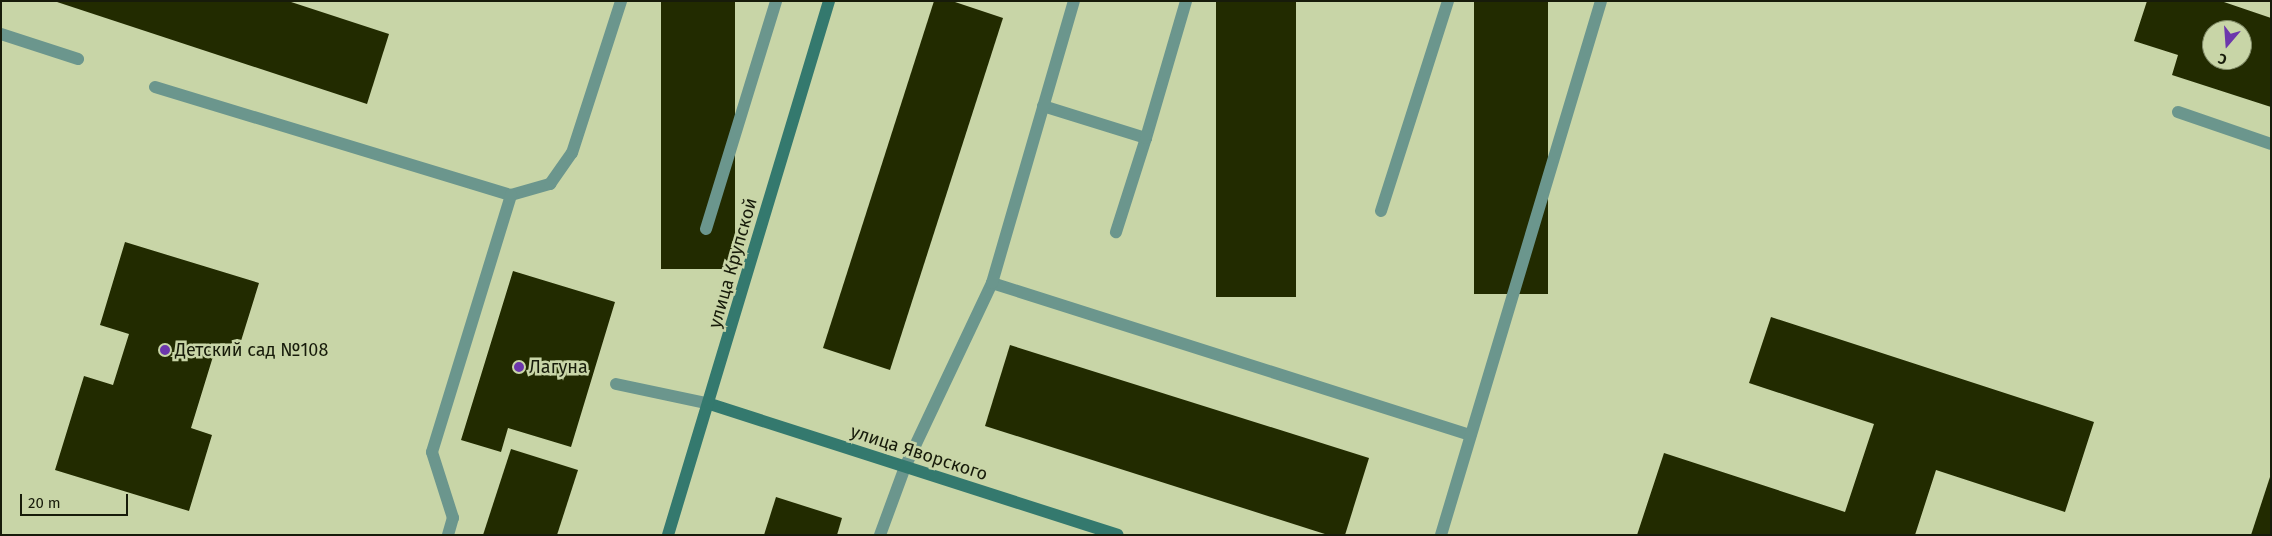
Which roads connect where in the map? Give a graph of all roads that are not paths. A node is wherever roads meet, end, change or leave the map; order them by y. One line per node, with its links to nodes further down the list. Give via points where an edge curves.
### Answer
1 (621, 1): 15 (lane, via 572,153 550,184)
2 (776, 1): 17 (lane)
3 (829, 1): 21 (main road, улица Крупской)
4 (1186, 1): 13 (lane)
5 (1448, 1): 16 (lane)
6 (1601, 1): 22 (lane)
7 (1069, 3): 11 (lane)
8 (1, 34): 9 (lane)
9 (78, 59)
10 (155, 87): 15 (lane)
11 (1043, 106): 13 (lane); 19 (lane)
12 (2178, 112): 14 (lane)
13 (1146, 138): 18 (lane)
14 (2271, 144)
15 (511, 194): 24 (lane, via 432,452 453,518)
16 (1381, 211)
17 (706, 229)
18 (1116, 232)
19 (992, 283): 22 (lane); 23 (lane)
20 (616, 384): 21 (lane)
21 (710, 404): 23 (main road, улица Яворского); 25 (main road, улица Крупской)
22 (1470, 435): 28 (lane)
23 (904, 467): 26 (lane); 27 (main road, улица Яворского)
24 (448, 535)
25 (668, 535)
26 (880, 535)
27 (1117, 535)
28 (1441, 535)

